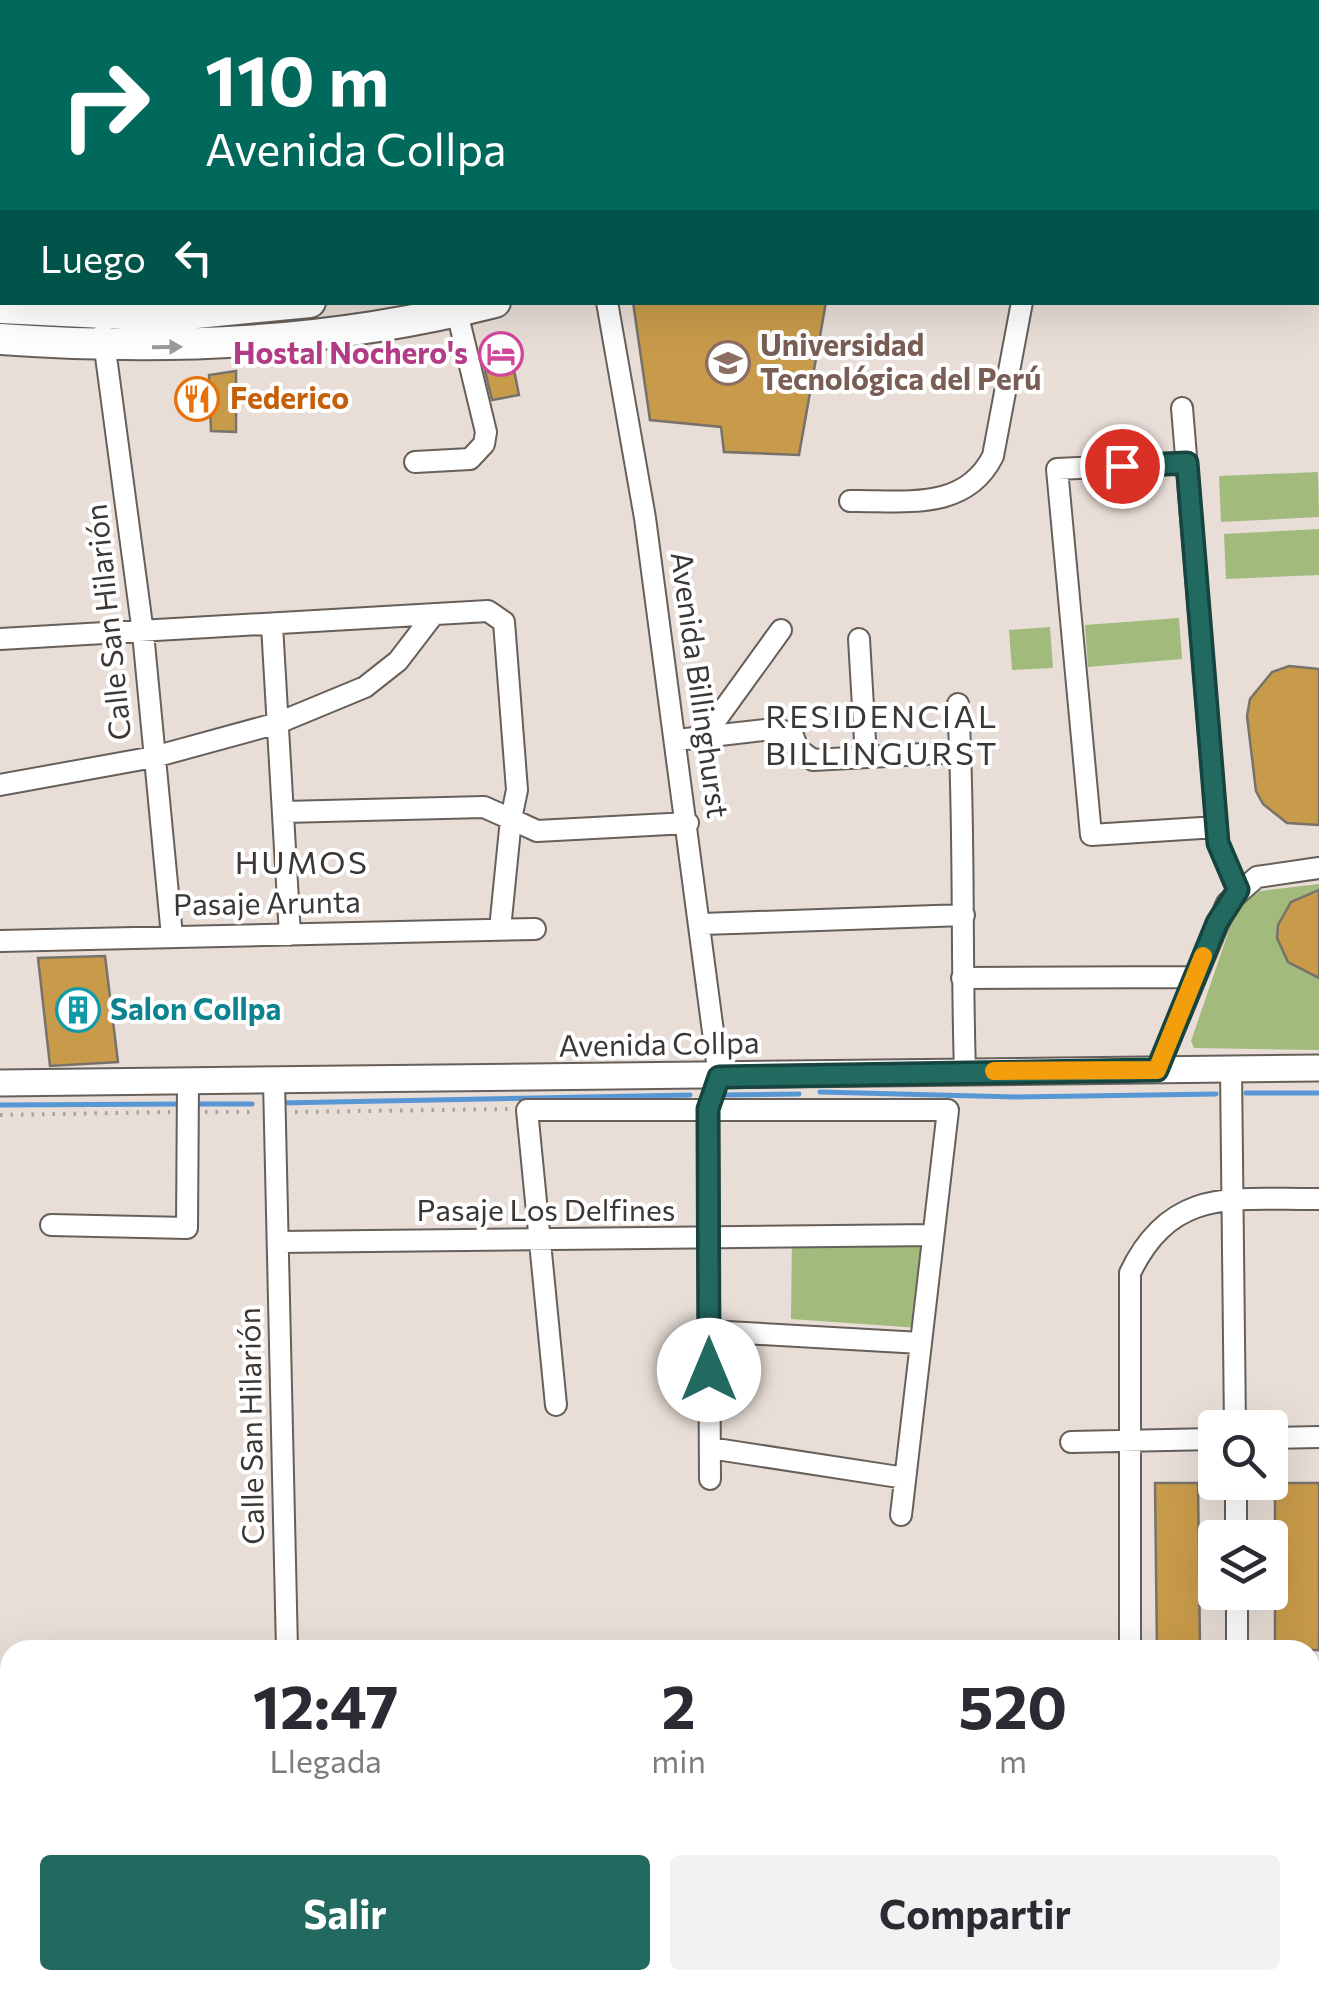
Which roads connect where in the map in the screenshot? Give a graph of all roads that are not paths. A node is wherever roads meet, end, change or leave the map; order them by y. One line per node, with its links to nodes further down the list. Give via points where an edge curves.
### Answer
1 (271, 305): 6 (highway, via 184,315)
2 (483, 305): 7 (highway)
3 (608, 305): 23 (street, Avenida Billinghurst)
4 (1021, 305): 13 (street, via 984,474 948,498)
5 (0, 308): 6 (highway)
6 (101, 309): 9 (street, Calle San Hilarión)
7 (458, 312): 9 (highway, one-way to 7, via 289,340); 11 (street, via 484,444 470,459)
8 (0, 339): 9 (highway)
9 (104, 347): 17 (street, Calle San Hilarión)
10 (1182, 408): 12 (street)
11 (415, 462)
12 (1187, 463): 31 (street); 31 (street, via 1056,469 1092,835)
13 (850, 501)
14 (434, 614): 15 (street); 21 (street, via 398,661 365,687); 29 (street, via 488,610 504,622 517,790)
15 (272, 625): 17 (street); 21 (street)
16 (781, 630): 22 (street)
17 (143, 633): 18 (street); 25 (street, Calle San Hilarión)
18 (0, 639)
19 (860, 640): 26 (street)
20 (958, 704): 24 (street)
21 (278, 723): 25 (street); 28 (street)
22 (704, 738): 23 (street); 26 (street, via 786,730 812,760)
23 (677, 740): 30 (street, Avenida Billinghurst)
24 (961, 752): 26 (street); 34 (street)
25 (154, 756): 27 (street); 39 (street, Calle San Hilarión)
26 (866, 757)
27 (0, 785)
28 (284, 812): 29 (street, via 484,807); 38 (street)
29 (511, 819): 30 (street, via 537,832); 36 (street)
30 (688, 823): 35 (street, Avenida Billinghurst)
31 (1217, 827): 33 (street)
32 (1319, 868): 33 (street, via 1275,872)
33 (1238, 890): 42 (street)
34 (964, 915): 35 (street); 41 (street)
35 (702, 924): 48 (street, Avenida Billinghurst)
36 (500, 929): 37 (street, Pasaje Arunta); 38 (street, Pasaje Arunta)
37 (535, 929)
38 (290, 935): 39 (street, Pasaje Arunta)
39 (172, 936): 40 (street, Pasaje Arunta)
40 (0, 940)
41 (962, 978): 42 (street); 46 (street)
42 (1194, 978): 45 (street)
43 (1319, 1068): 44 (main road, Avenida Collpa)
44 (1231, 1069): 45 (main road, Avenida Collpa); 55 (street)
45 (1157, 1070): 46 (main road, Avenida Collpa)
46 (965, 1071): 47 (main road, Avenida Collpa)
47 (810, 1074): 48 (main road, Avenida Collpa); 52 (street)
48 (719, 1077): 49 (main road, Avenida Collpa); 53 (street)
49 (274, 1081): 50 (main road, Avenida Collpa); 60 (street, Calle San Hilarión)
50 (188, 1082): 51 (main road, Avenida Collpa); 56 (street, via 187,1228)
51 (0, 1083)
52 (811, 1108): 53 (street); 57 (street, via 948,1110)
53 (708, 1109): 58 (street, via 527,1110); 59 (street)
54 (1319, 1199): 55 (street)
55 (1232, 1200): 64 (street); 68 (street, via 1212,1200 1175,1215 1154,1232 1130,1273)
56 (51, 1225)
57 (934, 1235): 59 (street, Pasaje Los Delfines); 62 (street)
58 (540, 1240): 59 (street, Pasaje Los Delfines); 60 (street, Pasaje Los Delfines); 63 (street)
59 (708, 1240): 61 (street)
60 (278, 1242): 75 (street, Calle San Hilarión)
61 (709, 1330): 62 (street); 70 (street)
62 (921, 1342): 71 (street)
63 (556, 1405)
64 (1235, 1410)
65 (1319, 1437): 66 (street)
66 (1288, 1438)
67 (1198, 1439): 68 (street)
68 (1128, 1441): 69 (street); 76 (street)
69 (1071, 1442)
70 (710, 1448): 71 (street); 72 (street)
71 (905, 1478): 73 (street)
72 (710, 1479)
73 (901, 1515)
74 (1236, 1610): 77 (street)
75 (287, 1640)
76 (1130, 1640)
77 (1237, 1640)

